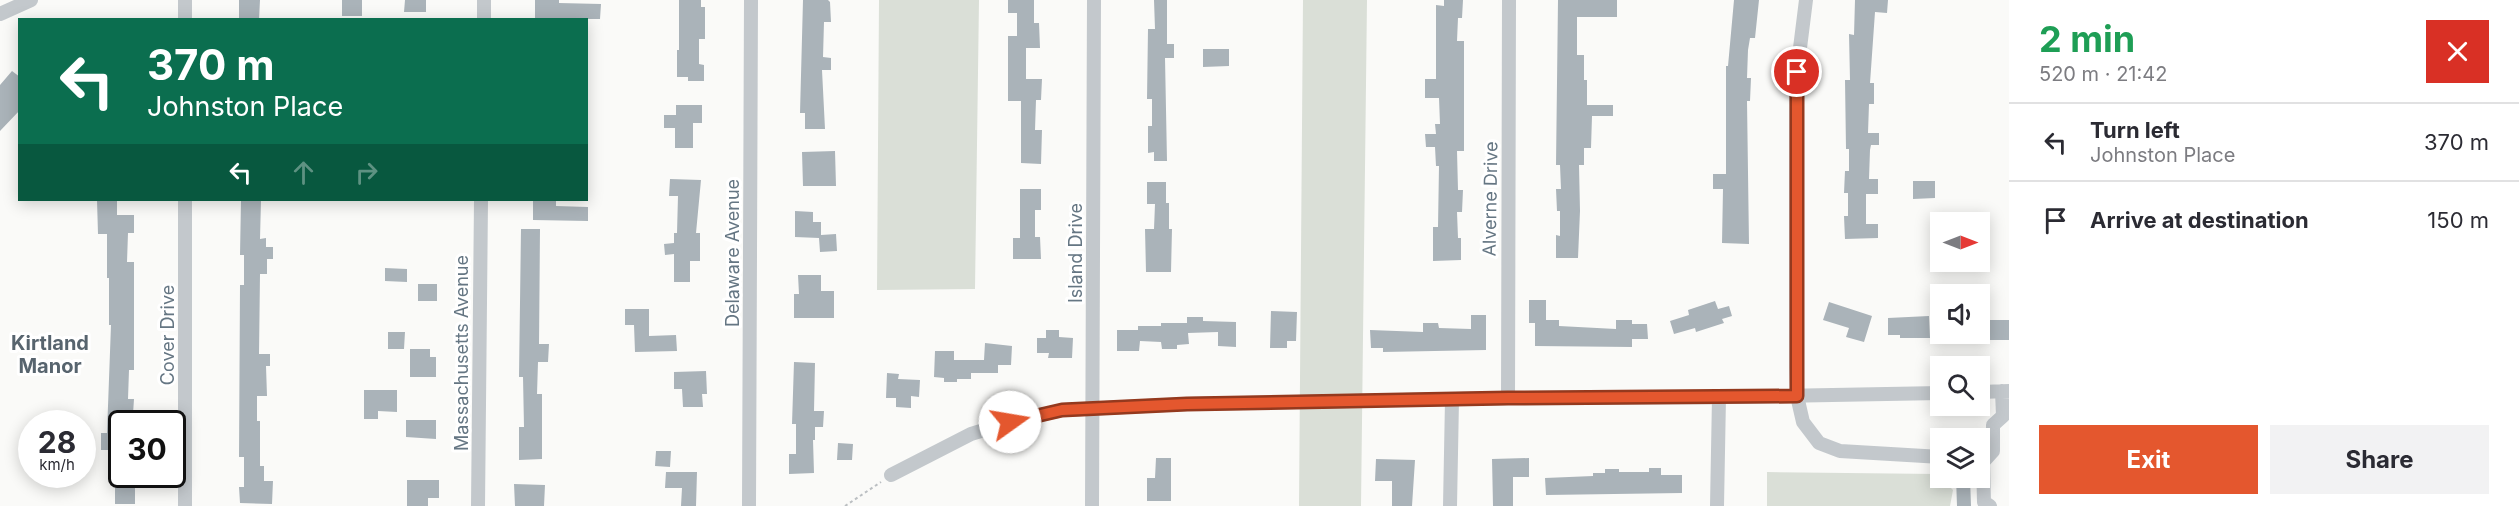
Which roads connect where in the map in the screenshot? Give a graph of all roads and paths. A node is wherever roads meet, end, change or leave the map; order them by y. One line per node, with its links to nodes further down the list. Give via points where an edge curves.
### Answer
1 (31, 0): 8 (street)
2 (185, 0): 9 (street)
3 (484, 0): 10 (street)
4 (751, 0): 28 (street, Delaware Avenue)
5 (1094, 0): 20 (street, Island Drive)
6 (1509, 0): 17 (street, Alverne Drive)
7 (1806, 0): 16 (street, via 1796,99)
8 (0, 14)
9 (185, 18)
10 (483, 18)
11 (185, 201): 26 (street, Cover Drive)
12 (481, 201): 27 (street, Massachusetts Avenue)
13 (2005, 391): 14 (street); 21 (street)
14 (1990, 392)
15 (1930, 393): 16 (street)
16 (1797, 396): 18 (street); 23 (street, via 1803,422 1819,443 1840,452)
17 (1508, 398): 18 (street); 19 (street)
18 (1719, 398): 32 (street)
19 (1452, 400): 20 (street); 31 (street)
20 (1092, 408): 24 (street, via 1062,410 992,428 950,444); 30 (street, Island Drive)
21 (2006, 418): 22 (street, via 1993,425)
22 (1990, 454)
23 (1930, 456)
24 (891, 475): 29 (path)
25 (1983, 488): 33 (street, via 1984,502)
26 (185, 506)
27 (478, 506)
28 (749, 506)
29 (845, 506)
30 (1092, 506)
31 (1450, 506)
32 (1717, 506)
33 (1990, 506)

